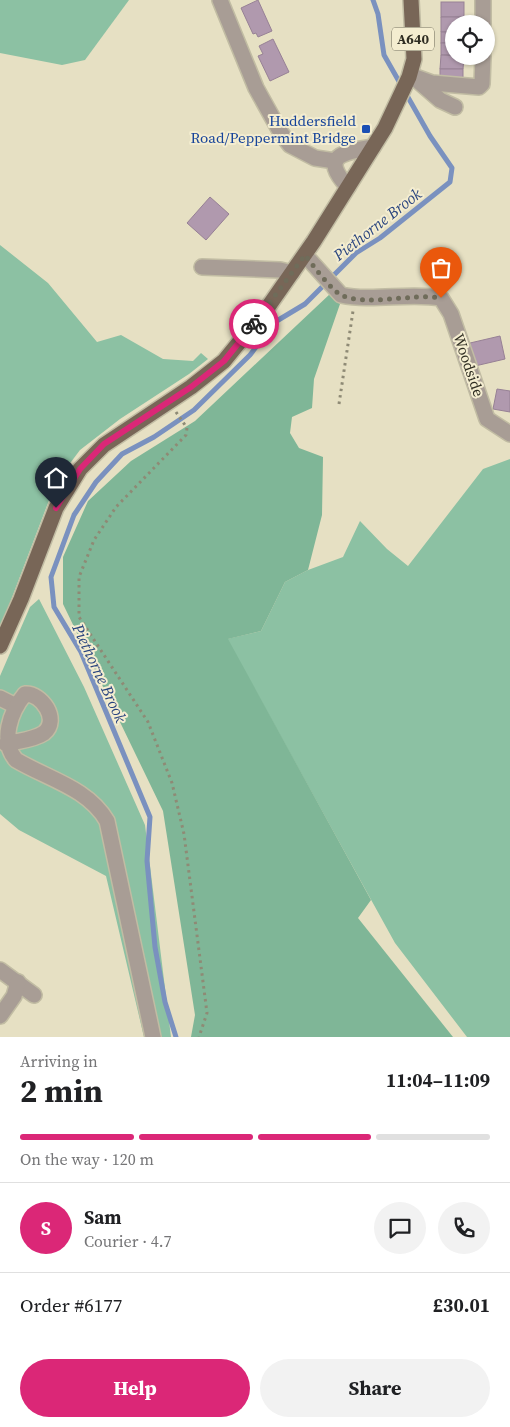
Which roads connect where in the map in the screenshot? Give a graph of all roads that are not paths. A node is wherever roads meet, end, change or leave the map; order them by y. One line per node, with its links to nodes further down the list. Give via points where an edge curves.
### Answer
1 (220, 0): 9 (street, via 256,88 281,133 290,145 315,158)
2 (411, 0): 6 (main road, A640, via 414,59)
3 (483, 0): 4 (street)
4 (483, 15)
5 (483, 65): 6 (street, via 479,87 432,83)
6 (410, 76): 7 (street, via 440,100); 8 (main road, A640)
7 (455, 107)
8 (373, 147): 9 (street, via 349,151 339,155); 10 (main road, A640)
9 (335, 161): 10 (street, via 334,169)
10 (348, 187): 11 (main road, A640)
11 (310, 261): 13 (main road, A640); 14 (street, Woodside, via 348,296 425,295 441,298 452,314 487,419)
12 (202, 267): 13 (street)
13 (292, 273): 15 (main road, A640, via 224,361 191,387 104,444 80,469 56,508)
14 (510, 434)
15 (0, 646)
16 (0, 698): 17 (street)
17 (16, 706): 18 (street); 18 (street, via 25,694 38,697 50,716 49,725 44,732)
18 (6, 744): 23 (street, via 16,760 88,798 107,821)
19 (0, 970): 20 (street)
20 (18, 982): 21 (street); 22 (street, via 14,996)
21 (34, 995)
22 (0, 1016)
23 (153, 1037)

